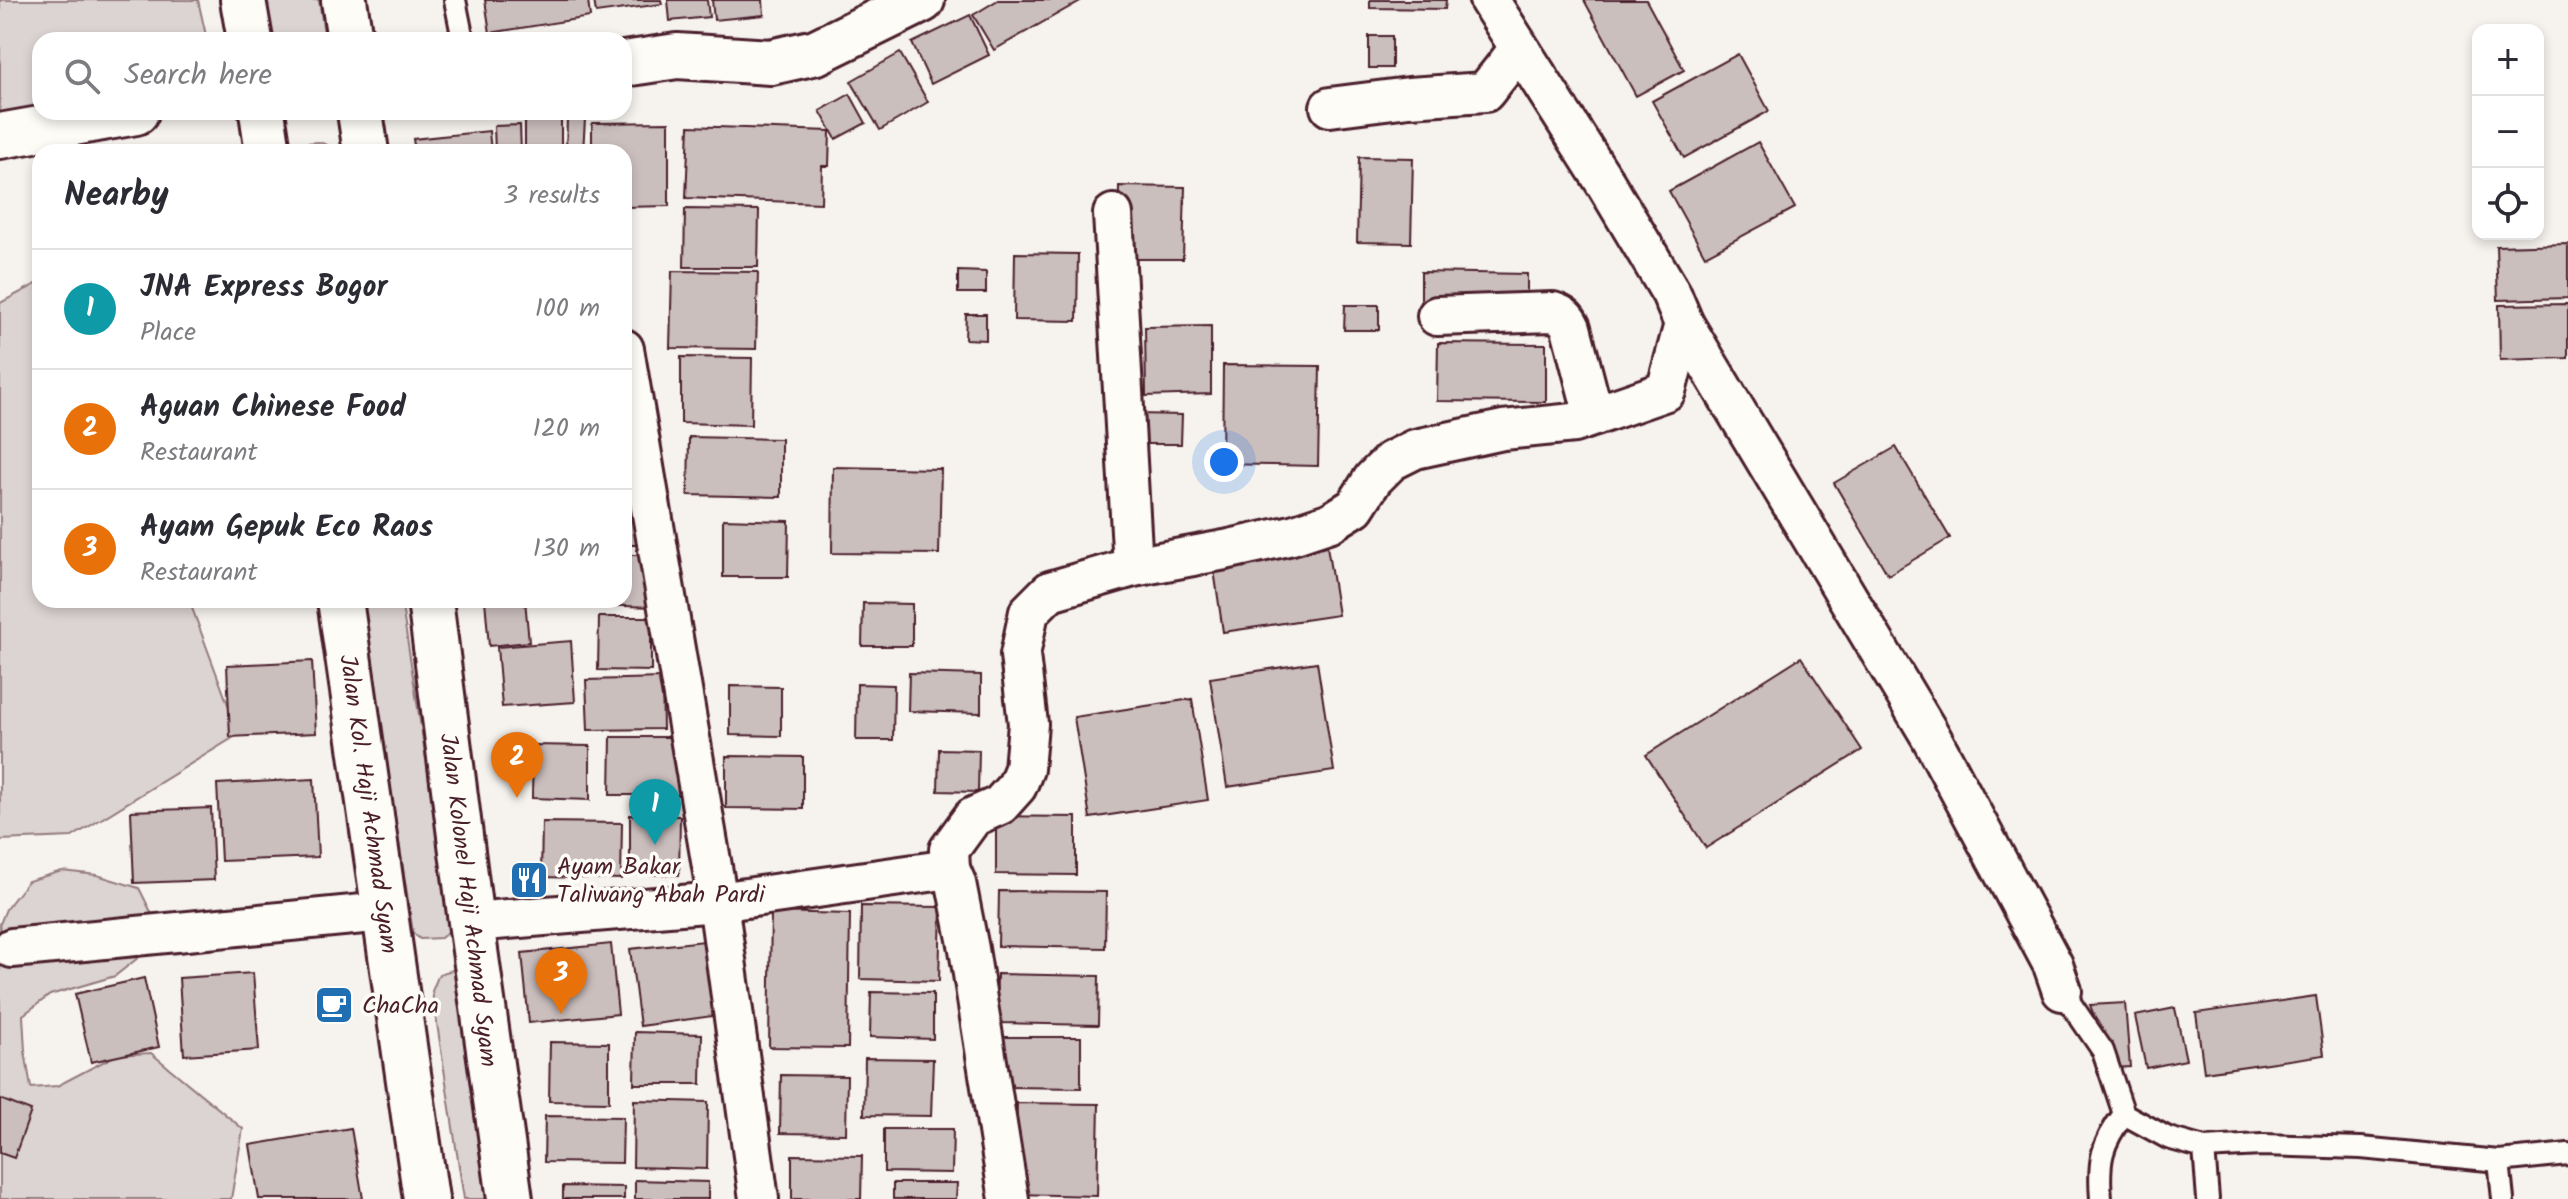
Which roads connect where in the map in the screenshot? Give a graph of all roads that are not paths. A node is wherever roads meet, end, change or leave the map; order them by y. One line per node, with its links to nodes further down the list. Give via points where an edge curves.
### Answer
1 (243, 0): 6 (main road)
2 (344, 0): 7 (main road)
3 (455, 0): 8 (lane)
4 (922, 0): 10 (main road, via 816,52 771,62 677,56)
5 (1489, 0): 9 (street)
6 (249, 32)
7 (349, 32)
8 (461, 32)
9 (1519, 49): 11 (street, via 1485,92); 20 (street, via 1606,184)
10 (632, 63)
11 (1330, 107)
12 (91, 120): 15 (main road)
13 (263, 120): 16 (main road)
14 (361, 120): 17 (main road)
15 (0, 136)
16 (267, 144)
17 (365, 144)
18 (1113, 214): 23 (street)
19 (1437, 316): 22 (street, via 1561,315 1571,328)
20 (1684, 324): 22 (street, via 1666,391); 31 (street, via 1931,737 1995,851)
21 (632, 396): 27 (street)
22 (1594, 416): 23 (street, via 1415,449 1391,461 1355,507 1331,522)
23 (1133, 567): 26 (street, via 1050,591 1029,612 1020,655 1028,724 1024,769 1000,805 973,817 958,835 949,850)
24 (341, 608): 28 (main road, Jalan Kol. Haji Achmad Syam)
25 (431, 608): 29 (main road, Jalan Kolonel Haji Achmad Syam)
26 (950, 869): 27 (street); 39 (street, via 969,949)
27 (718, 902): 29 (street); 38 (street)
28 (384, 912): 30 (street); 36 (main road, Jalan Kol. Haji Achmad Syam)
29 (471, 922): 37 (main road, Jalan Kolonel Haji Achmad Syam)
30 (12, 948)
31 (2062, 991): 32 (lane, via 2103,1051)
32 (2124, 1114): 33 (lane, via 2168,1138); 40 (lane, via 2101,1154)
33 (2204, 1148): 35 (lane, via 2361,1148); 41 (lane)
34 (2568, 1154): 35 (lane)
35 (2499, 1161): 42 (lane)
36 (426, 1199)
37 (510, 1199)
38 (759, 1199)
39 (1009, 1199)
40 (2101, 1199)
41 (2208, 1199)
42 (2503, 1199)

